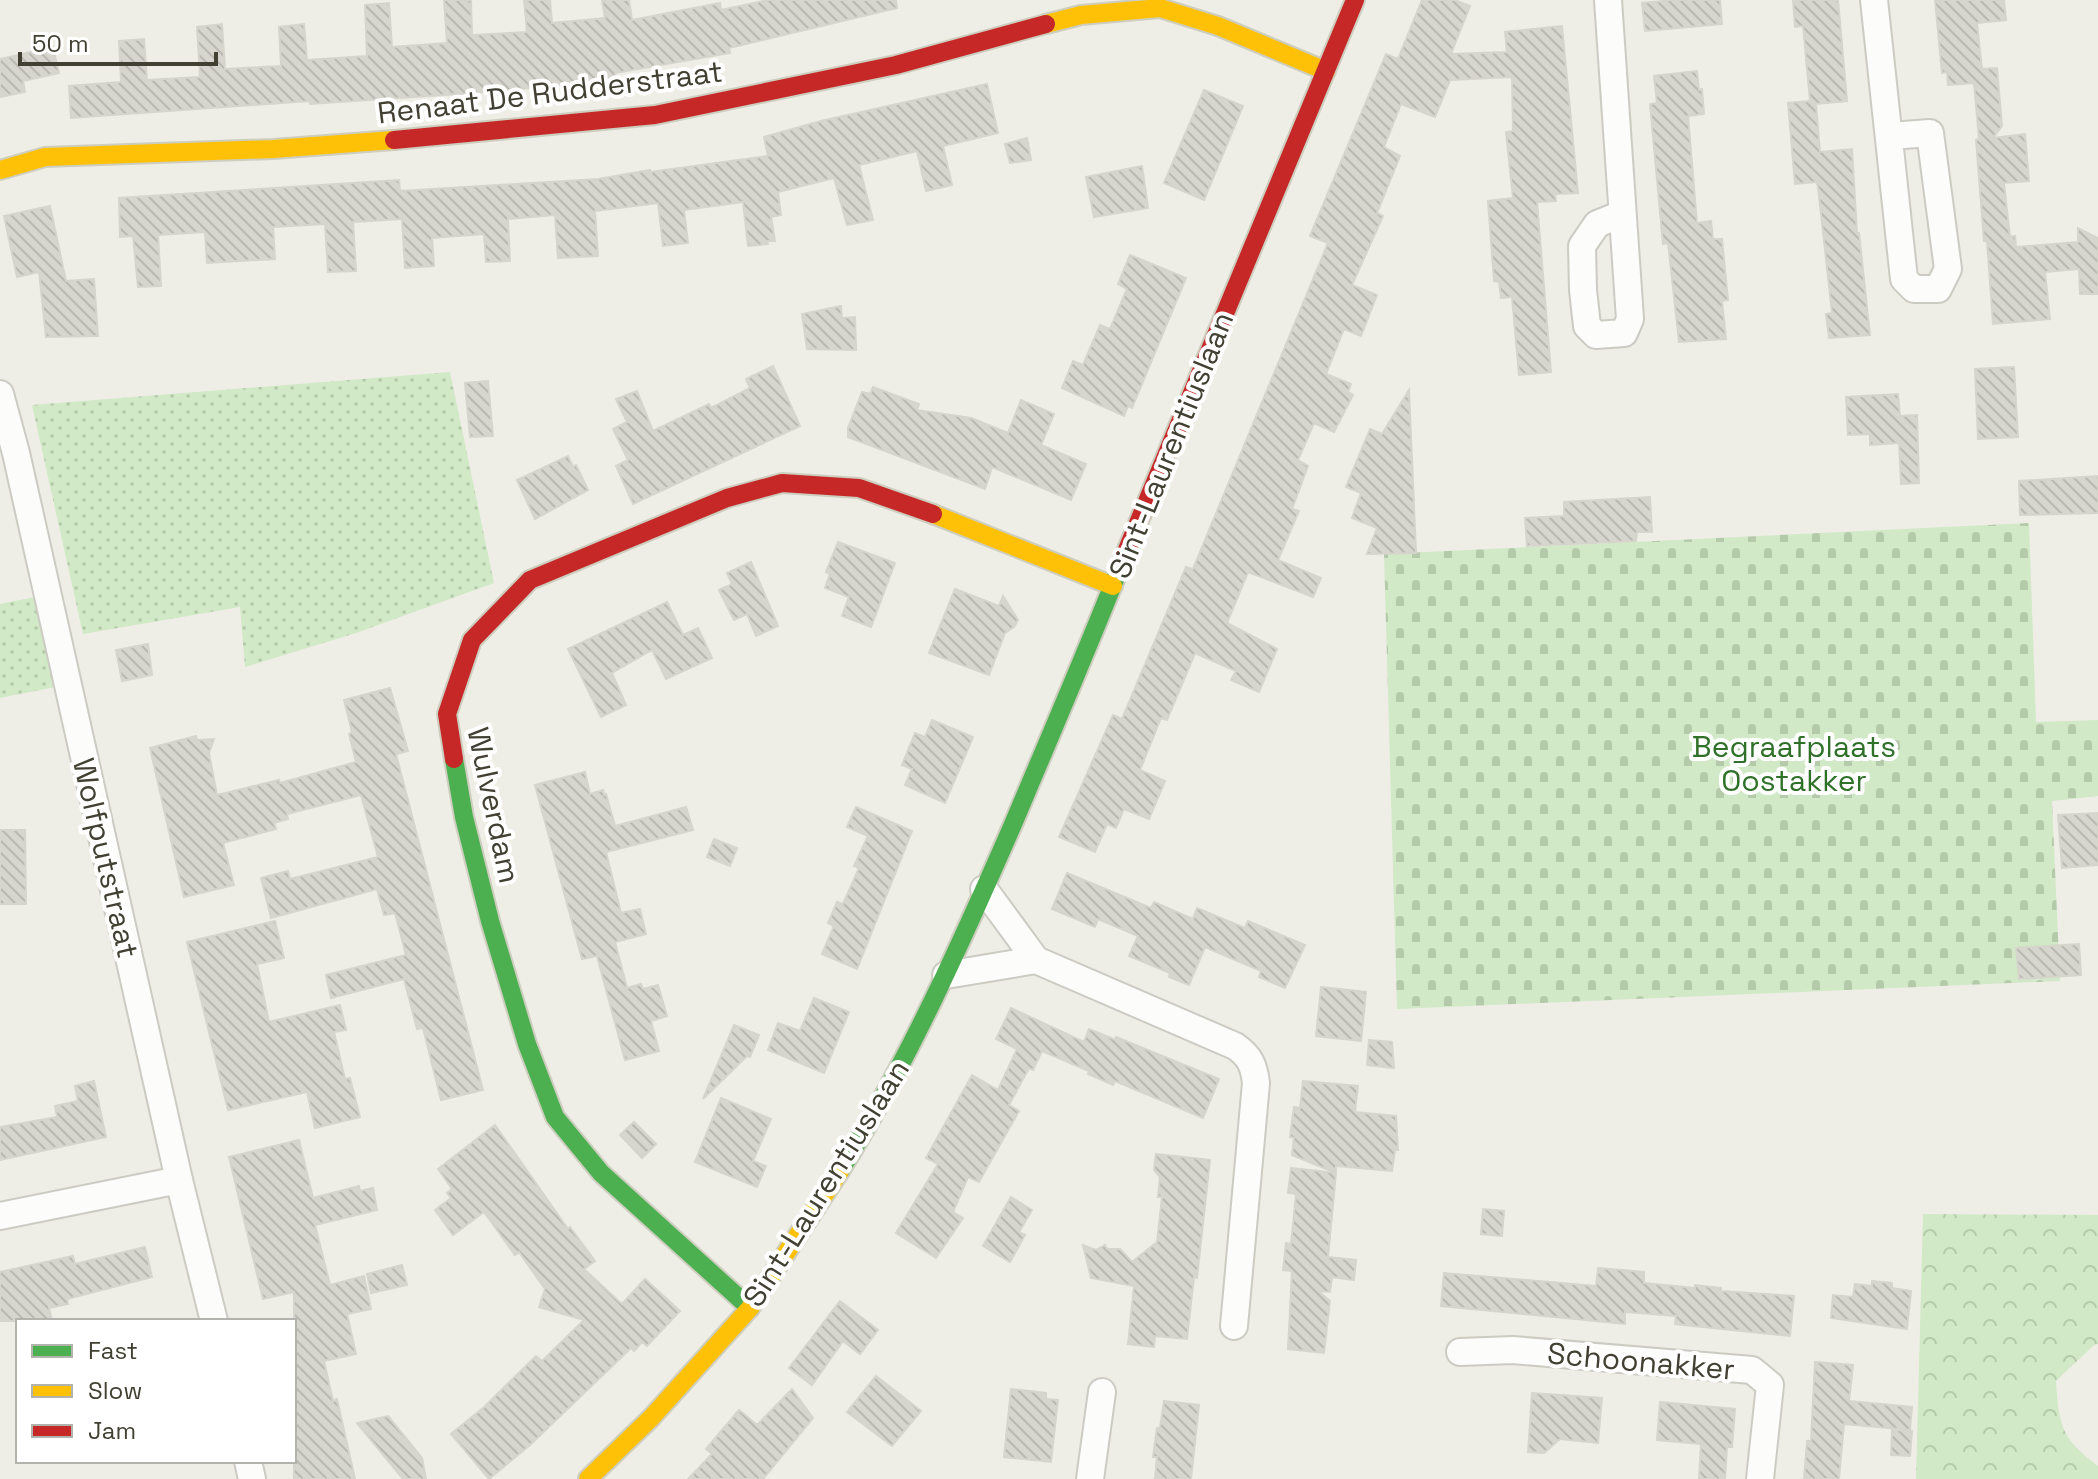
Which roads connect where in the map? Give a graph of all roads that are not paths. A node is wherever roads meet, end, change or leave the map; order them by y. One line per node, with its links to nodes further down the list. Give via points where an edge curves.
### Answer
1 (1355, 0): 4 (street, Sint-Laurentiuslaan)
2 (1608, 0): 7 (street)
3 (1874, 0): 5 (street)
4 (1326, 71): 6 (street, Renaat De Rudderstraat, via 1160,8 1081,15 896,65 655,115 273,149 45,157); 9 (street, Sint-Laurentiuslaan)
5 (1890, 136): 5 (street, via 1904,279 1914,289 1938,289 1948,269 1930,133)
6 (0, 170)
7 (1622, 214)
8 (0, 394): 13 (street, Wolfputstraat)
9 (1113, 586): 10 (street, Sint-Laurentiuslaan); 15 (street, Wulverdam, via 859,488 782,483 727,498 530,580 472,640 447,714 464,817 527,1044 555,1117 601,1173)
10 (984, 889): 11 (street); 12 (street, Sint-Laurentiuslaan)
11 (1036, 960): 12 (street); 17 (street, via 1235,1046 1254,1067)
12 (946, 975): 15 (street, Sint-Laurentiuslaan, via 873,1118)
13 (179, 1180): 14 (street); 16 (street, Wolfputstraat)
14 (0, 1216)
15 (750, 1308): 20 (street, Sint-Laurentiuslaan)
16 (214, 1319)
17 (1234, 1326)
18 (1460, 1352): 22 (street, Schoonakker, via 1513,1350 1752,1370 1770,1385)
19 (1102, 1392): 21 (street)
20 (588, 1479)
21 (1090, 1479)
22 (1760, 1479)

